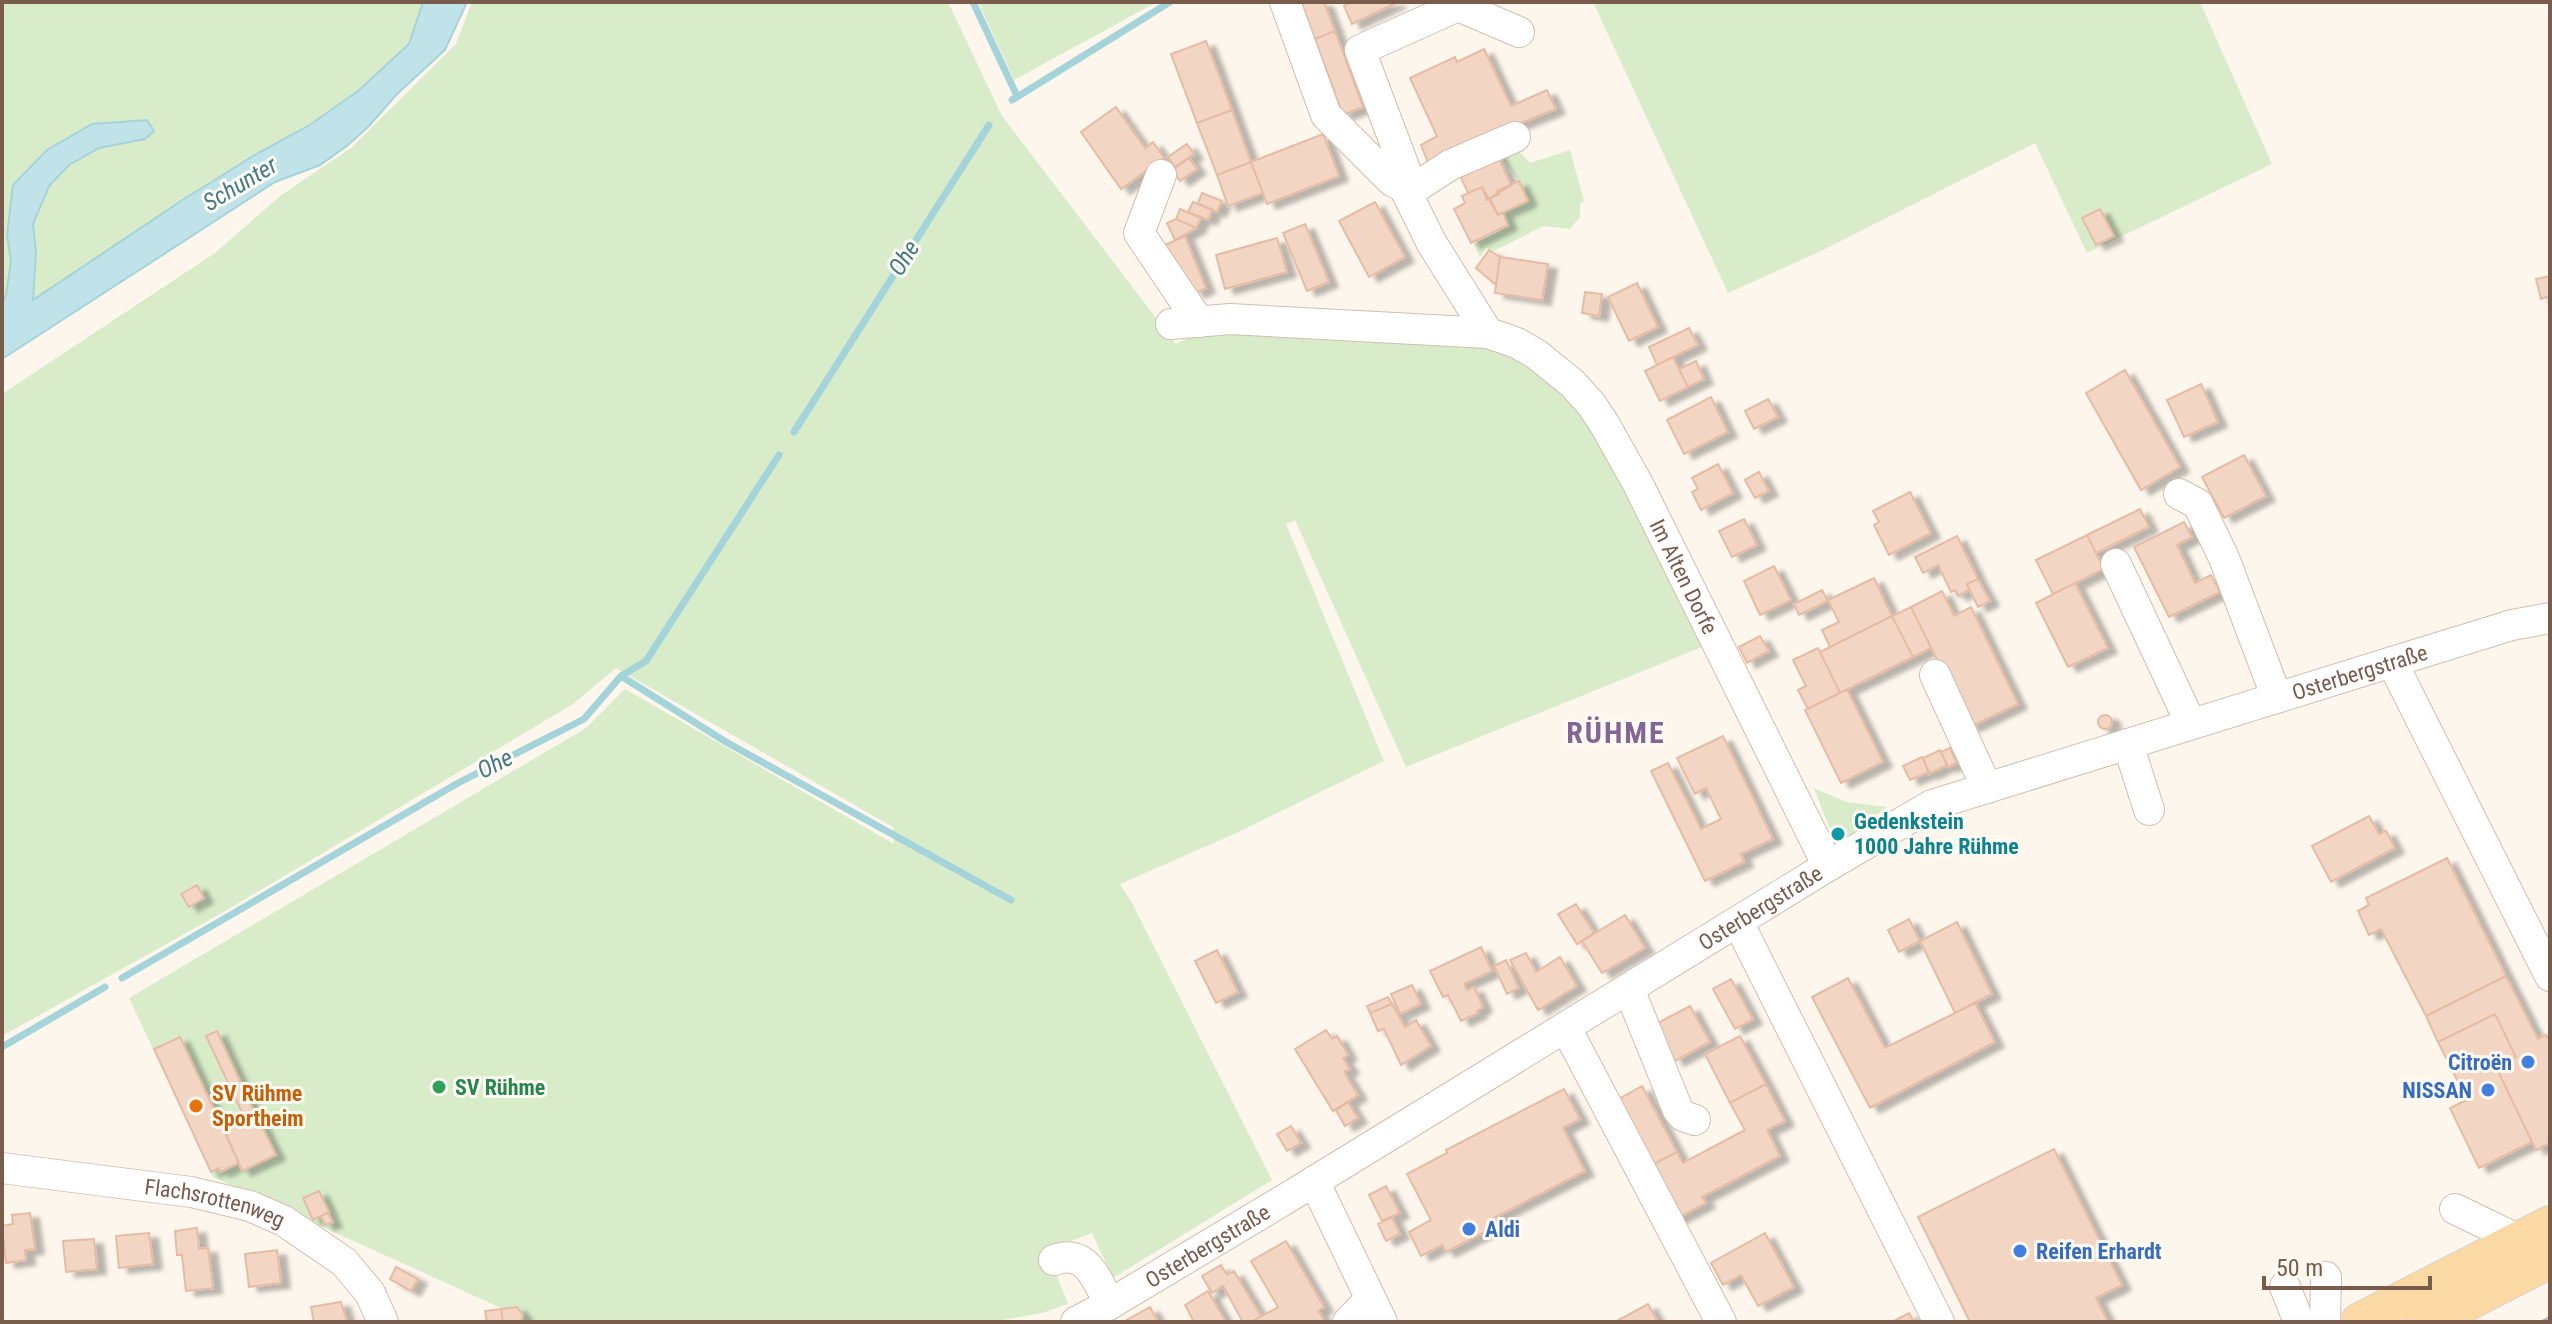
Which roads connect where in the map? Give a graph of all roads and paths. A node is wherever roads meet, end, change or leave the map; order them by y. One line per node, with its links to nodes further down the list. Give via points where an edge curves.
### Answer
1 (1285, 2): 5 (street, via 1326,115)
2 (1519, 32): 5 (street, via 1458,6 1353,38 1406,172)
3 (1515, 137): 5 (street)
4 (1161, 175): 6 (street, Im Alten Dorfe, via 1139,233 1185,323 1230,319)
5 (1406, 190): 6 (street, via 1431,242)
6 (1488, 333): 17 (street, Im Alten Dorfe, via 1517,343 1552,366 1605,425)
7 (2179, 494): 12 (street, via 2198,504)
8 (2116, 564): 13 (street)
9 (2550, 618): 10 (street, Osterbergstraße)
10 (2392, 662): 12 (street, Osterbergstraße); 19 (street)
11 (1935, 675): 15 (street)
12 (2277, 698): 13 (street, Osterbergstraße)
13 (2191, 724): 14 (street, Osterbergstraße)
14 (2128, 744): 15 (street, Osterbergstraße); 16 (street)
15 (1987, 788): 17 (street, Osterbergstraße, via 1923,810)
16 (2149, 810)
17 (1828, 866): 18 (street, Osterbergstraße)
18 (1738, 922): 20 (street, Osterbergstraße); 35 (street)
19 (2550, 976)
20 (1629, 989): 21 (street, Osterbergstraße); 22 (street, via 1678,1110)
21 (1566, 1028): 24 (street, Osterbergstraße); 34 (street)
22 (1695, 1120)
23 (2, 1168): 32 (street, Flachsrottenweg, via 191,1192 250,1206 284,1221 344,1262 370,1293)
24 (1314, 1181): 30 (street); 31 (street, Osterbergstraße)
25 (2455, 1209): 26 (street)
26 (2540, 1241): 38 (main road); 39 (main road)
27 (1054, 1260): 31 (street, via 1079,1257 1086,1264)
28 (2326, 1277): 37 (street)
29 (2285, 1287): 36 (street)
30 (1376, 1311): 33 (street)
31 (1095, 1315)
32 (383, 1322)
33 (1348, 1322)
34 (1721, 1322)
35 (1939, 1322)
36 (2299, 1322)
37 (2325, 1322)
38 (2360, 1322)
39 (2427, 1322)

